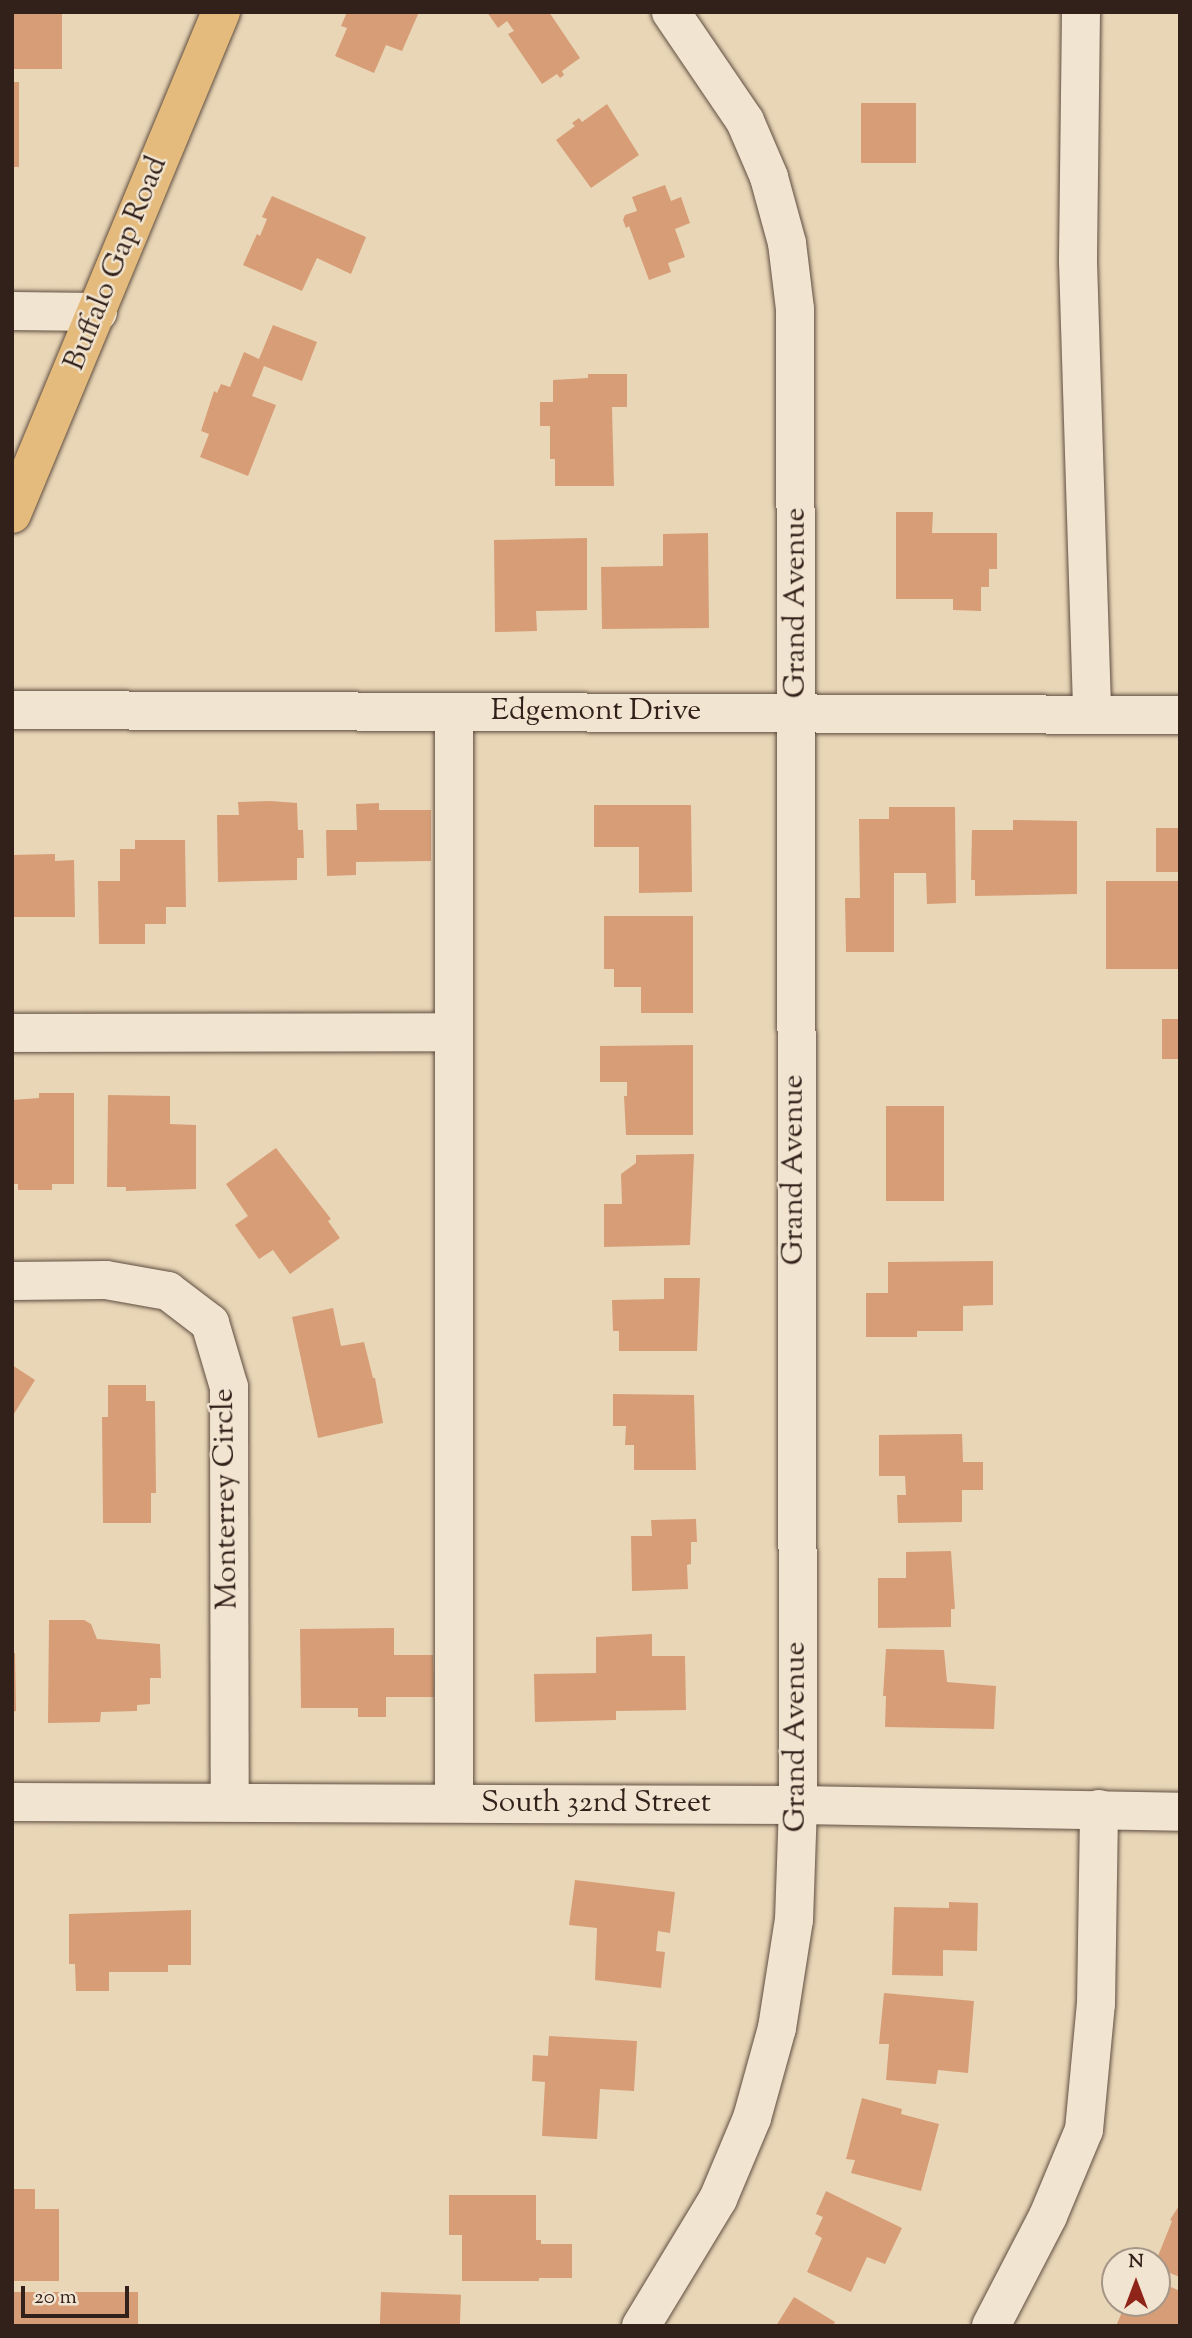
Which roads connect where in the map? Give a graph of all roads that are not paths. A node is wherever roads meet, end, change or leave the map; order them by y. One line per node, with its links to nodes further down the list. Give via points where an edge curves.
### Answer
1 (221, 12): 5 (main road, Buffalo Gap Road)
2 (671, 12): 9 (street, Grand Avenue, via 745,121 769,177 787,243 795,309)
3 (1081, 12): 10 (street, via 1077,262)
4 (12, 311): 5 (street)
5 (98, 312): 6 (main road, Buffalo Gap Road)
6 (12, 514)
7 (12, 710): 8 (street, Edgemont Drive)
8 (454, 712): 9 (street, Edgemont Drive); 12 (street)
9 (797, 713): 10 (street, Edgemont Drive); 18 (street, Grand Avenue)
10 (1092, 714): 11 (street, Edgemont Drive)
11 (1180, 715)
12 (454, 1032): 13 (street); 17 (street)
13 (12, 1033)
14 (12, 1281): 16 (street, Monterrey Circle, via 106,1280 168,1291 210,1323 229,1387)
15 (12, 1802): 16 (street, South 32nd Street)
16 (230, 1802): 17 (street, South 32nd Street)
17 (454, 1803): 18 (street, South 32nd Street)
18 (798, 1805): 19 (street, South 32nd Street); 21 (street, Grand Avenue, via 794,1920 777,2028 752,2118 718,2199)
19 (1099, 1809): 20 (street, South 32nd Street); 22 (street, via 1096,2004 1084,2130 1048,2216)
20 (1180, 1812)
21 (641, 2326)
22 (991, 2326)

